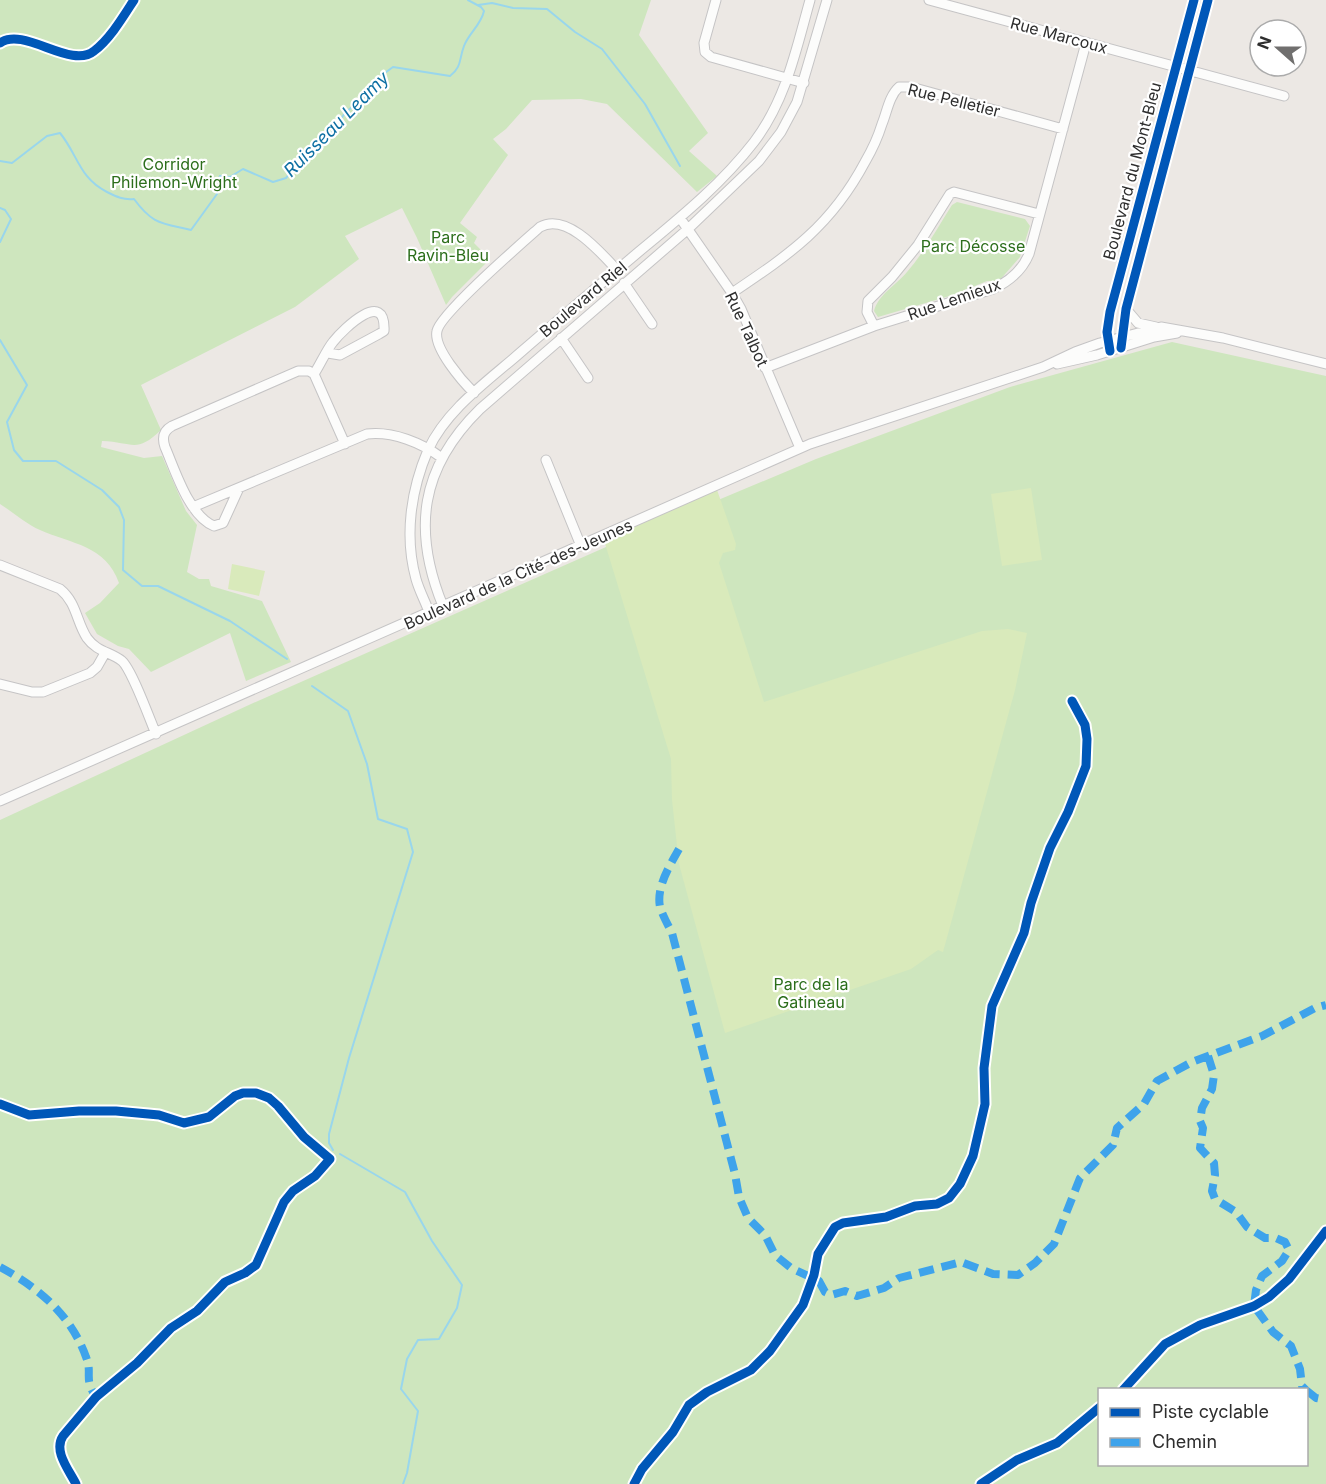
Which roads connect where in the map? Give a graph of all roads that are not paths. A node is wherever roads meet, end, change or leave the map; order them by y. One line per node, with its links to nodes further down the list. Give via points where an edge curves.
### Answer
1 (716, 0): 10 (street, via 705,52 711,57)
2 (810, 0): 10 (street, Boulevard Riel)
3 (827, 0): 11 (street, Boulevard Riel)
4 (929, 0): 7 (street, Rue Marcoux)
5 (1194, 0): 8 (street, Boulevard du Mont-Bleu)
6 (1208, 0): 9 (street, Boulevard du Mont-Bleu)
7 (1086, 43): 8 (street, Rue Marcoux); 13 (street, Rue Lemieux)
8 (1176, 66): 9 (street, Rue Marcoux); 27 (street, Boulevard du Mont-Bleu, via 1110,312)
9 (1189, 70): 12 (street, Rue Marcoux); 20 (street, Boulevard du Mont-Bleu)
10 (789, 78): 11 (street); 15 (street, Boulevard Riel, via 773,114 754,142)
11 (804, 83): 16 (street, Boulevard Riel, via 770,148)
12 (1284, 96)
13 (1063, 129): 14 (street, Rue Lemieux); 19 (street, Rue Pelletier, via 899,87 891,97 866,160 835,208 799,247)
14 (1040, 214): 22 (street, Rue Lemieux, via 1027,259 1005,283); 22 (street, via 950,194 918,245 868,301 867,312)
15 (680, 218): 16 (street, Rue Talbot); 17 (street, Boulevard Riel)
16 (688, 229): 18 (street, Boulevard Riel); 19 (street, Rue Talbot)
17 (617, 270): 34 (street, Boulevard Riel); 34 (street, via 584,237 558,225 540,227 491,271 437,329 437,339 449,364)
18 (624, 283): 21 (street); 26 (street, Boulevard Riel)
19 (732, 293): 31 (street, Rue Talbot)
20 (1126, 309): 23 (street, via 1138,322); 25 (street, Boulevard du Mont-Bleu)
21 (652, 324)
22 (874, 326): 31 (street, Rue Lemieux)
23 (1161, 327): 24 (street, Boulevard de la Cité-des-Jeunes); 25 (street, Boulevard de la Cité-des-Jeunes)
24 (1193, 332): 28 (street, Boulevard de la Cité-des-Jeunes, via 1154,337); 30 (street, Boulevard de la Cité-des-Jeunes)
25 (1121, 337): 27 (street, Boulevard de la Cité-des-Jeunes); 28 (street, Boulevard du Mont-Bleu)
26 (561, 338): 33 (street); 38 (street, Boulevard Riel, via 473,416)
27 (1109, 346): 28 (street, Boulevard de la Cité-des-Jeunes); 37 (street, Boulevard de la Cité-des-Jeunes)
28 (1121, 348)
29 (328, 353): 29 (street, via 334,340 363,314 377,312 382,317 384,331 380,334 340,355); 32 (street)
30 (1326, 364)
31 (765, 368): 37 (street, Rue Talbot)
32 (314, 374): 35 (street); 41 (street, via 298,371 165,432 165,447)
33 (588, 378)
34 (474, 393): 36 (street, Boulevard Riel)
35 (345, 444): 36 (street, via 377,433); 40 (street)
36 (429, 448): 38 (street); 45 (street, Boulevard Riel, via 414,494 410,531 414,571)
37 (800, 448): 42 (street, Boulevard de la Cité-des-Jeunes)
38 (442, 458): 44 (street, Boulevard Riel, via 429,497 425,534 430,572)
39 (546, 460): 42 (street)
40 (238, 488): 41 (street); 41 (street, via 227,518 219,526 209,524)
41 (194, 507)
42 (581, 546): 44 (street, Boulevard de la Cité-des-Jeunes)
43 (0, 565): 46 (street, via 67,594 89,640)
44 (443, 606): 45 (street, Boulevard de la Cité-des-Jeunes)
45 (429, 612): 48 (street, Boulevard de la Cité-des-Jeunes)
46 (105, 653): 47 (street, via 90,673 43,692); 48 (street, via 126,666)
47 (0, 684)
48 (156, 734): 49 (street, Boulevard de la Cité-des-Jeunes)
49 (0, 801)

